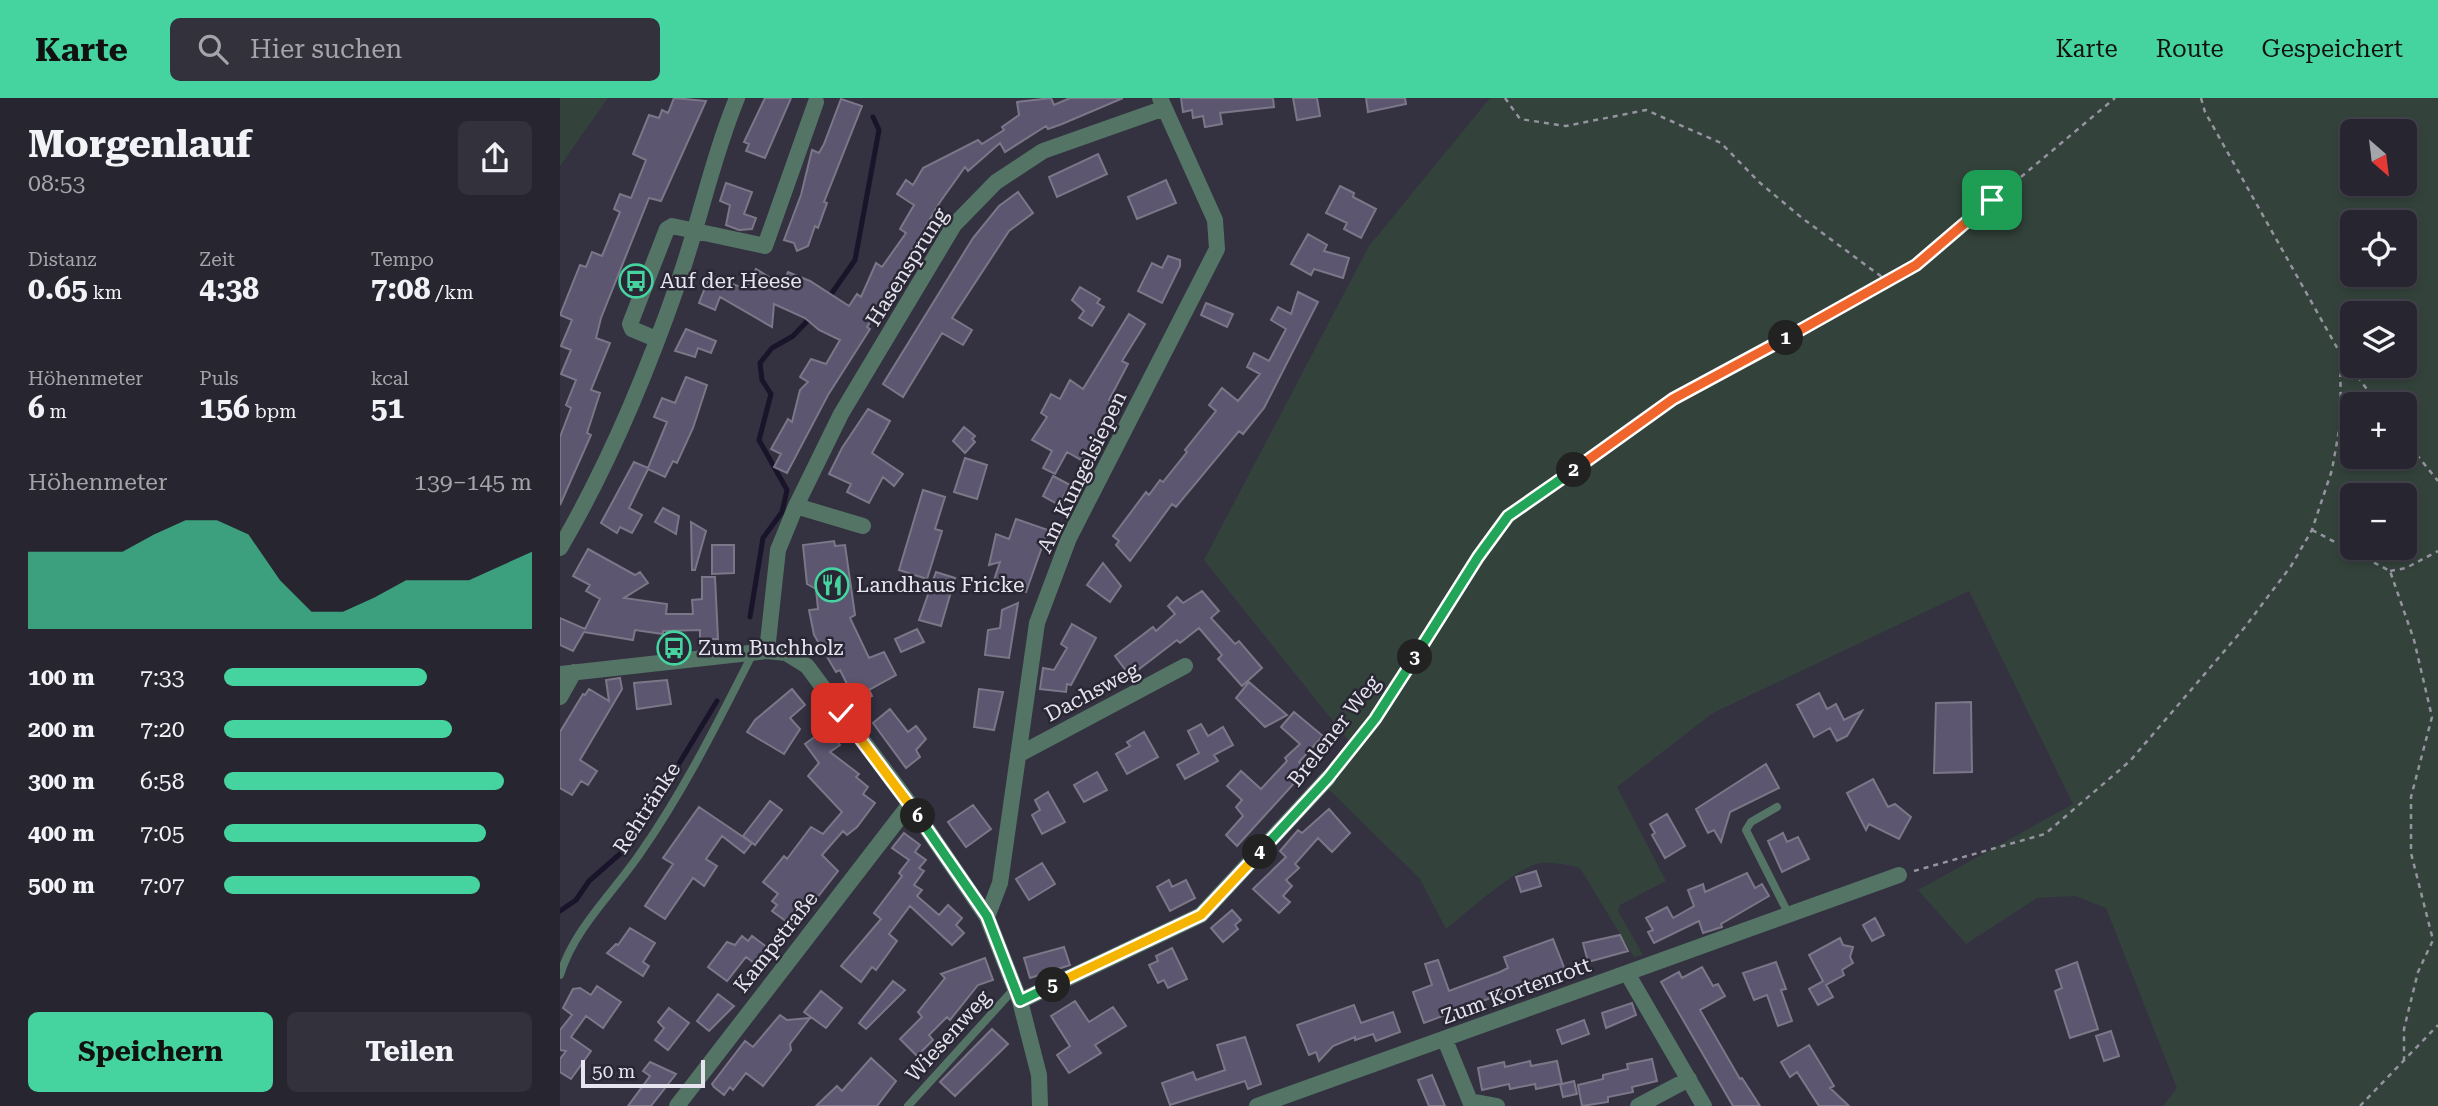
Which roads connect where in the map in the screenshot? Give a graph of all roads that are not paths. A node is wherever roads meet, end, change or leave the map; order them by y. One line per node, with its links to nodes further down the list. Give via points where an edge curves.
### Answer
1 (737, 98): 4 (street)
2 (816, 102): 4 (street, via 765,246)
3 (1161, 104): 6 (street, Hasensprung, via 1044,151 996,181 954,225 841,414); 13 (street, Am Kungelsiepen, via 1215,220 1217,249 1069,538 1037,623)
4 (693, 231): 5 (street); 5 (street, via 667,229 630,324)
5 (656, 339): 8 (street, via 594,490)
6 (796, 506): 7 (street); 9 (street, Hasensprung, via 778,550)
7 (863, 526)
8 (560, 548)
9 (760, 652): 11 (street); 15 (street, via 786,653 807,666); 21 (lane, Rehtränke, via 640,854 568,950)
10 (1185, 666): 13 (street, Dachsweg)
11 (567, 673): 12 (street)
12 (560, 697)
13 (1018, 755): 19 (street, Am Kungelsiepen, via 1000,883)
14 (1328, 778): 22 (street, Brelener Weg, via 1201,915)
15 (909, 804): 19 (street); 26 (street, Kampstraße)
16 (1777, 807): 18 (lane, via 1751,822 1746,831)
17 (1899, 875): 18 (street, Zum Kortenrott)
18 (1789, 915): 20 (street, Zum Kortenrott)
19 (987, 916): 22 (street)
20 (1627, 973): 23 (street, Zum Kortenrott); 24 (street)
21 (560, 975)
22 (1017, 995): 27 (lane, Wiesenweg); 28 (street, via 1039,1075)
23 (1445, 1040): 25 (street); 29 (street, Zum Kortenrott)
24 (1689, 1079): 31 (street); 32 (street)
25 (1471, 1104): 30 (street)
26 (677, 1106)
27 (908, 1106)
28 (1040, 1106)
29 (1257, 1106)
30 (1497, 1106)
31 (1638, 1106)
32 (1704, 1106)

